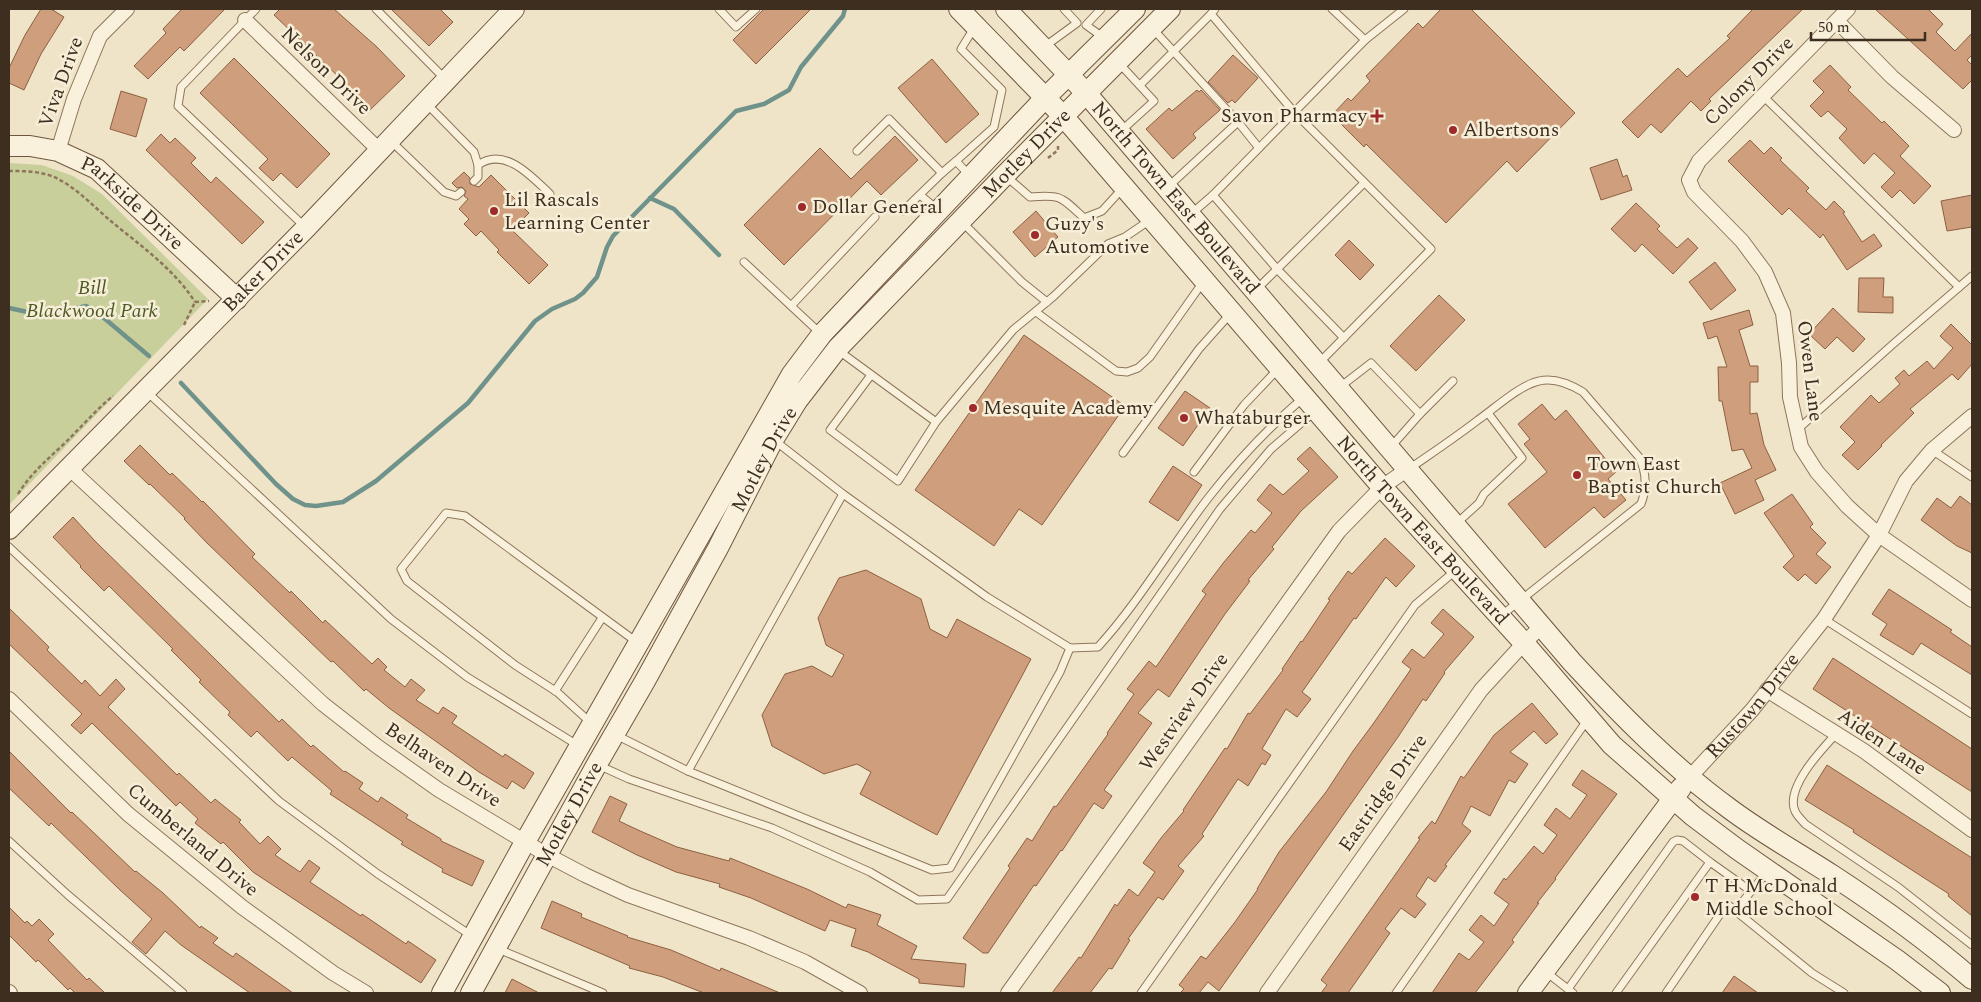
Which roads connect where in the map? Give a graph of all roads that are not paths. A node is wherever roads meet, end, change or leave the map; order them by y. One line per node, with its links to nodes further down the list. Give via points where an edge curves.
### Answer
1 (127, 9): 43 (street, Viva Drive, via 100,36 74,99)
2 (256, 9): 17 (lane)
3 (376, 9): 29 (lane)
4 (514, 9): 29 (main road, Baker Drive)
5 (719, 9): 6 (lane, via 736,27)
6 (756, 9)
7 (958, 9): 21 (main road, North Town East Boulevard)
8 (1006, 9): 25 (main road, North Town East Boulevard)
9 (1064, 9): 19 (lane)
10 (1101, 9): 20 (lane)
11 (1135, 9): 23 (main road, Motley Drive)
12 (1170, 9): 22 (main road, Motley Drive)
13 (1332, 9): 24 (lane)
14 (1404, 9): 24 (lane)
15 (1848, 9): 18 (street, Colony Drive)
16 (1213, 11): 26 (lane); 35 (lane)
17 (245, 20): 41 (street, Nelson Drive); 65 (lane, via 181,87 178,106)
18 (1836, 21): 32 (street, Colony Drive); 38 (street, via 1892,77)
19 (1077, 23): 20 (lane); 25 (lane)
20 (1086, 25): 23 (lane)
21 (975, 26): 33 (main road, North Town East Boulevard); 45 (lane, via 961,49 1002,90 994,127)
22 (1152, 27): 26 (lane); 27 (main road, Motley Drive)
23 (1105, 38): 28 (main road, Motley Drive)
24 (1366, 40): 35 (lane)
25 (1043, 48): 28 (main road, North Town East Boulevard)
26 (1173, 52): 30 (lane); 37 (lane)
27 (1117, 61): 30 (lane); 31 (main road, Motley Drive)
28 (1068, 76): 31 (main road, North Town East Boulevard); 33 (main road, Motley Drive)
29 (446, 80): 34 (main road, Baker Drive)
30 (1140, 85): 39 (lane, via 1154,101)
31 (1086, 93): 36 (main road, Motley Drive); 39 (main road, North Town East Boulevard)
32 (1763, 96): 46 (street, Colony Drive); 70 (lane)
33 (1045, 98): 36 (main road, North Town East Boulevard); 50 (main road, Motley Drive)
34 (425, 102): 41 (main road, Baker Drive); 47 (lane, via 474,152)
35 (1294, 112): 42 (lane); 52 (lane)
36 (1063, 116): 49 (main road, Motley Drive); 53 (main road, North Town East Boulevard)
37 (1238, 122): 42 (lane); 54 (lane)
38 (1954, 130)
39 (1119, 133): 54 (main road, North Town East Boulevard)
40 (9, 146): 43 (main road, Parkside Drive)
41 (385, 146): 55 (lane, via 444,192 456,196); 65 (main road, Baker Drive)
42 (1259, 148): 58 (lane)
43 (58, 151): 72 (main road, Parkside Drive, via 97,169)
44 (857, 151): 48 (lane, via 889,119)
45 (956, 161): 48 (lane); 50 (lane)
46 (1698, 161): 91 (street, Owen Lane, via 1689,180 1694,192 1742,240 1764,272 1783,313 1790,397)
47 (478, 165): 51 (lane, via 478,177); 56 (lane, via 494,159 510,163 522,168)
48 (942, 173): 57 (lane)
49 (1005, 175): 53 (lane, via 1030,197 1053,195 1066,201 1084,218 1102,211); 64 (main road, Motley Drive)
50 (971, 177): 60 (main road, Motley Drive)
51 (474, 181)
52 (1364, 183): 67 (lane); 78 (lane, via 1431,249)
53 (1125, 187): 63 (main road, North Town East Boulevard)
54 (1167, 188): 61 (main road, North Town East Boulevard)
55 (461, 192)
56 (550, 194)
57 (920, 195): 59 (lane); 60 (lane)
58 (1213, 195): 61 (lane); 67 (lane)
59 (903, 211)
60 (939, 211): 77 (main road, Motley Drive)
61 (1190, 215): 71 (main road, North Town East Boulevard)
62 (875, 217): 74 (lane)
63 (1152, 218): 69 (main road, North Town East Boulevard); 73 (lane, via 1126,237 1108,244)
64 (961, 220): 73 (lane, via 1022,282); 79 (main road, Motley Drive)
65 (306, 228): 72 (main road, Baker Drive)
66 (744, 262): 74 (lane)
67 (1277, 269): 71 (lane); 78 (lane)
68 (1972, 276): 70 (lane)
69 (1205, 279): 75 (main road, North Town East Boulevard); 76 (lane, via 1150,357 1138,368 1127,372 1116,371)
70 (1958, 287): 91 (lane)
71 (1255, 291): 75 (main road); 80 (main road, North Town East Boulevard)
72 (237, 299): 85 (main road, Baker Drive)
73 (1047, 302): 76 (lane)
74 (791, 306): 77 (lane)
75 (1232, 311): 81 (main road, North Town East Boulevard); 95 (lane, via 1198,349)
76 (1036, 312): 90 (lane, via 993,352)
77 (822, 334): 79 (main road); 113 (main road, Motley Drive, via 792,374)
78 (1344, 338): 80 (lane)
79 (837, 349): 82 (lane); 92 (main road, Motley Drive, via 797,401)
80 (1318, 364): 84 (main road, North Town East Boulevard)
81 (1280, 367): 86 (main road, North Town East Boulevard); 98 (lane, via 1244,405)
82 (871, 375): 90 (lane); 90 (lane, via 830,430 898,481)
83 (1453, 380): 88 (lane)
84 (1338, 388): 88 (lane, via 1371,363); 93 (main road, North Town East Boulevard)
85 (146, 391): 96 (main road, Baker Drive); 124 (lane, via 391,619 467,677)
86 (1311, 403): 100 (main road, North Town East Boulevard); 115 (lane, via 1269,428 1209,497 1117,627 1098,647); 125 (lane, via 1220,508 946,899 918,900 870,872 772,828 629,779)
87 (1488, 413): 97 (lane); 102 (lane, via 1522,458); 107 (lane, via 1514,393 1539,380 1557,380 1583,392 1645,468 1641,504)
88 (1420, 414): 93 (lane)
89 (1972, 416): 94 (street, Rustown Drive)
90 (936, 422)
91 (1797, 430): 104 (street, Owen Lane, via 1801,447 1817,472 1846,506)
92 (774, 440): 101 (lane); 122 (main road, Motley Drive)
93 (1390, 449): 97 (main road, North Town East Boulevard)
94 (1932, 450): 99 (lane); 104 (street, Rustown Drive, via 1906,481)
95 (1123, 453)
96 (69, 468): 103 (main road, Baker Drive); 131 (street, Belhaven Drive, via 322,704 439,790)
97 (1408, 469): 100 (street, Westview Drive); 102 (main road, North Town East Boulevard)
98 (1194, 472)
99 (1972, 477)
100 (1382, 487): 106 (main road, North Town East Boulevard); 149 (street, Westview Drive, via 1339,531 1301,582)
101 (843, 494): 115 (lane, via 987,597); 126 (lane)
102 (1455, 524): 107 (main road, North Town East Boulevard)
103 (9, 529)
104 (1879, 535): 108 (street, Owen Lane); 111 (street, Rustown Drive)
105 (9, 547): 137 (lane, via 279,802 378,874)
106 (1458, 570): 109 (main road, North Town East Boulevard); 150 (lane, via 1415,605)
107 (1520, 600): 109 (lane); 112 (main road, North Town East Boulevard)
108 (1972, 600)
109 (1500, 617): 114 (main road, North Town East Boulevard)
110 (602, 618): 113 (lane); 117 (lane); 117 (lane, via 466,516 446,513 401,569 407,581 515,665)
111 (1824, 618): 116 (street, Rustown Drive); 119 (lane)
112 (1542, 626): 114 (street, Eastridge Drive); 127 (main road, North Town East Boulevard, via 1619,713)
113 (638, 643): 121 (main road, Motley Drive)
114 (1524, 643): 120 (main road, North Town East Boulevard); 151 (street, Eastridge Drive, via 1481,690)
115 (1070, 648): 126 (lane, via 1060,672 950,868 932,870)
116 (1767, 690): 123 (street, Aiden Lane); 127 (street, Rustown Drive)
117 (555, 691): 121 (lane)
118 (9, 699): 144 (street, Cumberland Drive, via 128,814 242,907 332,974)
119 (1972, 714)
120 (1589, 718): 128 (main road, North Town East Boulevard, via 1612,745); 152 (lane)
121 (592, 724): 122 (main road); 124 (main road, Motley Drive)
122 (614, 734): 125 (main road, Motley Drive); 126 (lane)
123 (1836, 734): 129 (street, Aiden Lane); 138 (lane, via 1811,761 1794,792 1794,811 1804,824 1898,887)
124 (580, 746): 131 (main road, Motley Drive)
125 (597, 764): 132 (main road, Motley Drive)
126 (688, 771)
127 (1690, 777): 128 (main road, Rustown Drive); 141 (main road, North Town East Boulevard, via 1730,810 1878,906)
128 (1674, 798): 134 (main road, North Town East Boulevard, via 1693,816); 140 (main road, Rustown Drive)
129 (1972, 830)
130 (9, 841): 143 (lane)
131 (525, 842): 132 (street, Belhaven Drive); 137 (main road, Motley Drive)
132 (547, 855): 139 (main road, Motley Drive); 148 (street, Belhaven Drive, via 628,895 749,938 805,962)
133 (1710, 862): 135 (lane); 142 (lane, via 1683,841 1673,842); 154 (lane)
134 (1768, 870): 135 (lane); 157 (main road, North Town East Boulevard)
135 (1752, 891): 136 (lane)
136 (1735, 911): 155 (lane, via 1727,904); 156 (lane, via 1812,973)
137 (472, 936): 145 (main road, Motley Drive)
138 (1972, 945)
139 (496, 948): 146 (main road, Motley Drive); 147 (lane)
140 (1544, 971): 142 (lane); 153 (main road, Rustown Drive)
141 (1972, 979)
142 (1571, 991)
143 (183, 993)
144 (366, 993)
145 (442, 993)
146 (471, 993)
147 (603, 993)
148 (860, 993)
149 (1008, 993)
150 (1141, 993)
151 (1267, 993)
152 (1396, 993)
153 (1528, 993)
154 (1616, 993)
155 (1666, 993)
156 (1844, 993)
157 (1940, 993)

